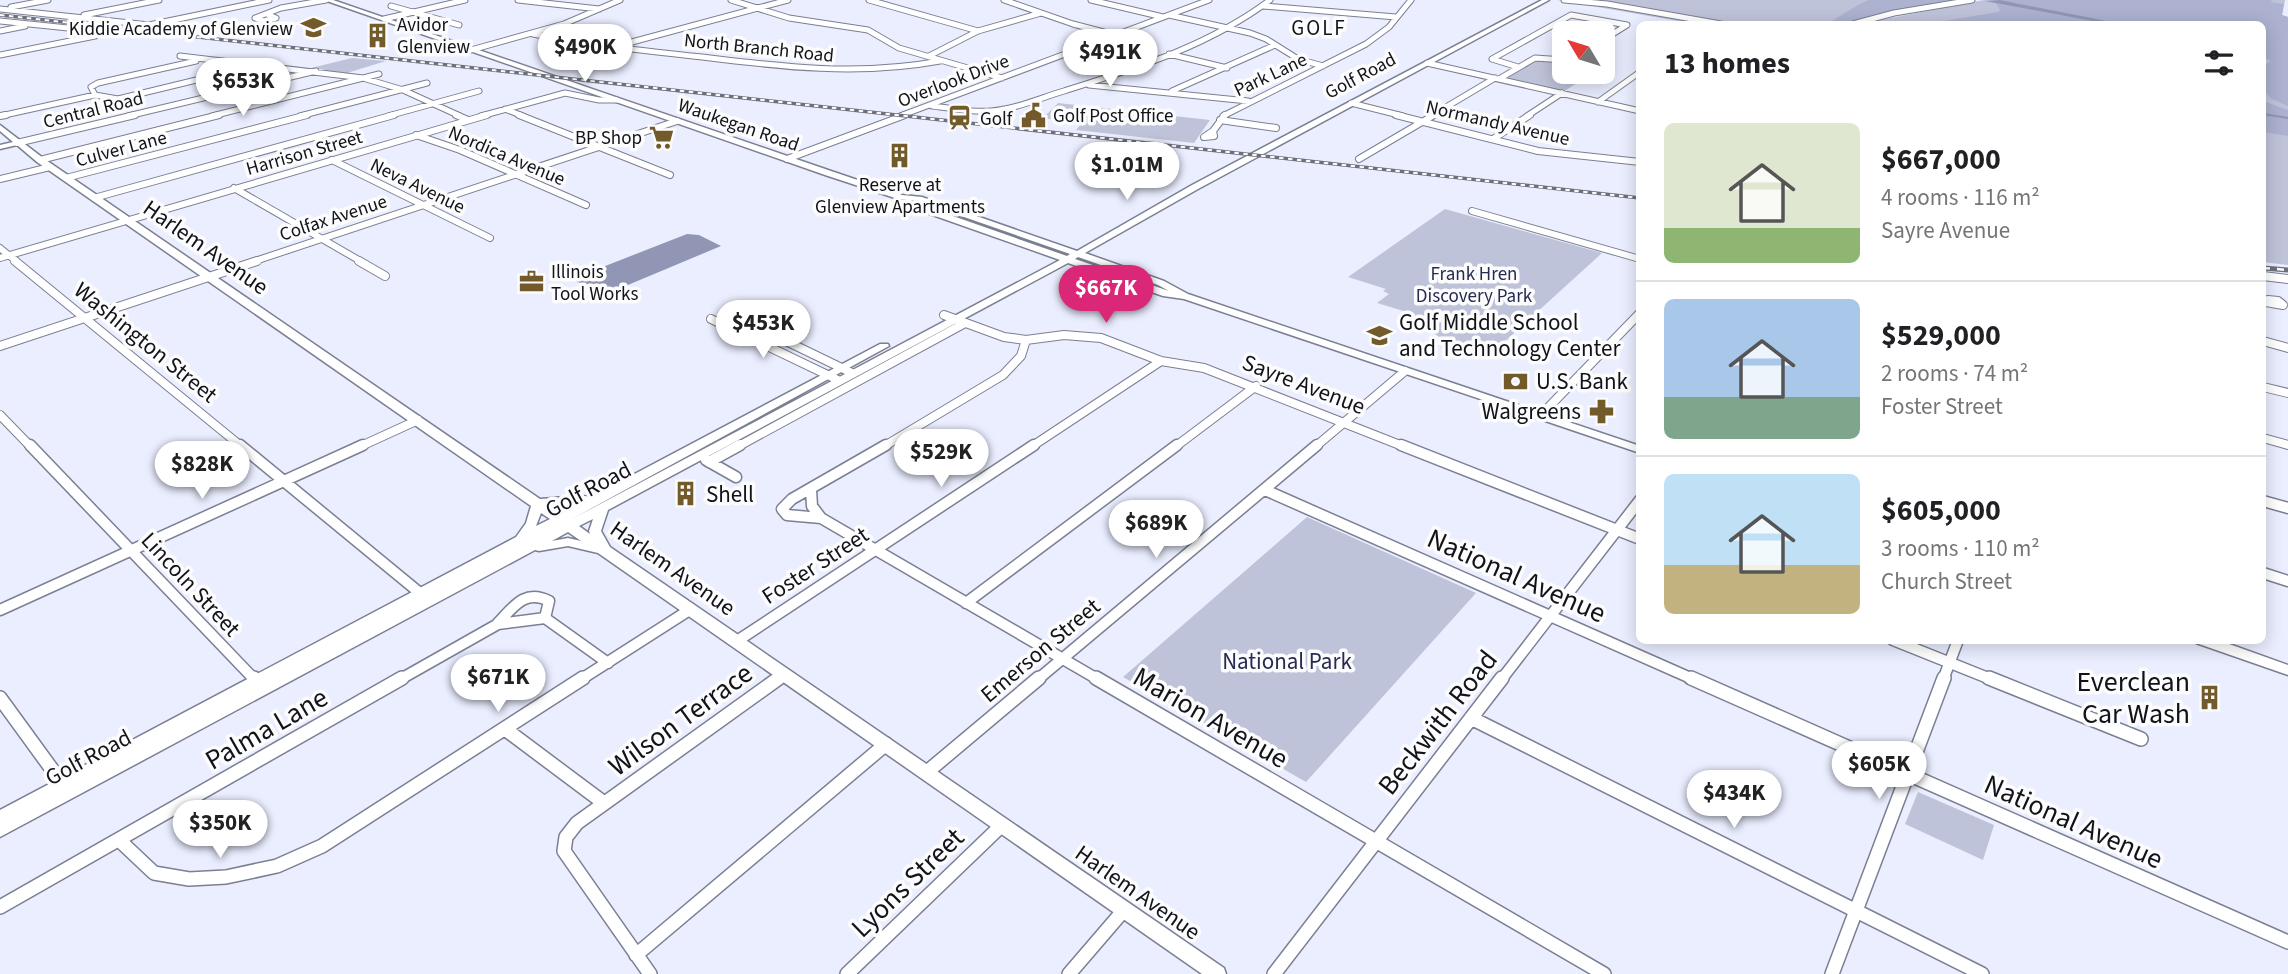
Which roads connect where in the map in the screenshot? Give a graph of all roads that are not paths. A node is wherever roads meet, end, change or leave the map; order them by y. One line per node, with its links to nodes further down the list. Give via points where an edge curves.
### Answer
1 (48, 0): 22 (street)
2 (159, 0): 29 (street)
3 (269, 0): 29 (street, via 149,25)
4 (326, 0): 26 (street, via 281,8); 33 (main road, Waukegan Road)
5 (465, 0): 24 (street)
6 (518, 0): 23 (street)
7 (620, 0): 23 (street)
8 (731, 0): 21 (street)
9 (788, 0): 21 (street)
10 (869, 0): 45 (street)
11 (1004, 0): 25 (street)
12 (1091, 0): 28 (street)
13 (1209, 0): 28 (street, Overlook Drive)
14 (1270, 0): 20 (street)
15 (1411, 0): 30 (street, Park Lane)
16 (1546, 0): 60 (main road, Golf Road)
17 (1564, 0): 27 (street)
18 (1972, 0): 38 (street)
19 (391, 6): 24 (street)
20 (1263, 6): 30 (street); 42 (street)
21 (758, 8): 51 (street); 56 (street, via 789,18 868,30 899,48)
22 (0, 9): 29 (street)
23 (600, 9): 47 (street)
24 (417, 12): 33 (street); 41 (street)
25 (1041, 13): 45 (street); 48 (street)
26 (268, 15)
27 (1665, 15): 32 (street); 37 (street)
28 (1166, 16): 42 (street); 48 (street, Overlook Drive)
29 (75, 17)
30 (1396, 17): 62 (street, Park Lane, via 1375,39)
31 (1601, 18): 32 (street, via 1612,11); 35 (street); 63 (street, via 1568,16 1492,60)
32 (1658, 18): 36 (street)
33 (384, 19): 52 (main road, Waukegan Road)
34 (0, 21): 40 (street)
35 (1612, 21)
36 (1674, 21)
37 (1702, 21)
38 (1864, 21)
39 (1615, 22): 46 (street, via 1627,25)
40 (36, 24): 43 (street); 44 (street)
41 (459, 25)
42 (1229, 27): 50 (street); 53 (street)
43 (68, 28)
44 (0, 31)
45 (978, 31): 56 (street)
46 (1615, 32)
47 (533, 34): 51 (street, North Branch Road); 52 (street)
48 (1116, 35): 69 (street, Overlook Drive)
49 (95, 36): 54 (street)
50 (1275, 45): 62 (street, via 1298,60); 64 (street)
51 (610, 48): 59 (street, North Branch Road, via 845,72 886,71)
52 (471, 50): 80 (main road, Waukegan Road)
53 (1169, 54): 64 (street); 74 (street)
54 (0, 55)
55 (180, 56): 57 (street)
56 (929, 56): 59 (street)
57 (203, 59): 61 (street); 79 (street, via 98,83 91,87)
58 (1552, 59): 63 (street, via 1538,57)
59 (940, 61): 69 (street)
60 (1427, 63): 70 (street); 83 (main road, Golf Road)
61 (257, 66): 65 (street); 79 (street, via 118,99)
62 (1323, 66): 81 (street, Park Lane)
63 (1518, 67): 70 (street)
64 (1228, 68): 77 (street)
65 (316, 71): 68 (street); 98 (street, Central Road)
66 (379, 74): 68 (street)
67 (1636, 75): 71 (street)
68 (363, 78): 75 (street); 103 (street)
69 (1002, 78): 85 (street, Overlook Drive)
70 (1497, 78): 78 (street); 92 (street)
71 (1628, 81): 72 (street); 82 (street)
72 (1636, 82)
73 (428, 83): 75 (street, Culver Lane)
74 (1085, 84): 77 (street); 85 (street, via 993,111)
75 (403, 90): 84 (street); 109 (street, Culver Lane)
76 (479, 91): 84 (street)
77 (1168, 93): 81 (street)
78 (1562, 93): 82 (street); 97 (street)
79 (95, 94): 88 (street)
80 (617, 100): 86 (street, Harrison Street, via 597,102 565,92); 91 (main road, Waukegan Road)
81 (1248, 101): 90 (street, Park Lane)
82 (1598, 102): 87 (street)
83 (1351, 103): 92 (street, Normandy Avenue); 122 (main road, Golf Road)
84 (435, 104): 89 (street); 113 (street)
85 (928, 106): 101 (street, Overlook Drive)
86 (505, 109): 89 (street, Harrison Street); 99 (street)
87 (1636, 110)
88 (0, 116)
89 (468, 120): 96 (street, Harrison Street)
90 (1220, 120): 94 (street); 95 (street, Park Lane)
91 (677, 121): 99 (street, Colfax Avenue); 101 (main road, Waukegan Road)
92 (1421, 121): 97 (street, Normandy Avenue); 102 (street)
93 (0, 127): 98 (main road, Harlem Avenue)
94 (1276, 128)
95 (1213, 131)
96 (416, 135): 104 (street, Harrison Street); 107 (street, Nordica Avenue)
97 (1493, 139): 105 (street, Normandy Avenue, via 1546,152)
98 (17, 143): 100 (main road, Central Road); 103 (main road, Harlem Avenue)
99 (598, 146): 107 (street, Colfax Avenue); 108 (street)
100 (0, 148)
101 (787, 159): 112 (main road, Waukegan Road)
102 (1359, 159)
103 (40, 160): 106 (main road, Harlem Avenue)
104 (332, 160): 111 (street, Harrison Street); 114 (street, Neva Avenue)
105 (1636, 162)
106 (50, 167): 109 (main road, Harlem Avenue); 110 (street)
107 (514, 174): 114 (street, Colfax Avenue); 115 (street, Nordica Avenue)
108 (670, 175)
109 (66, 178): 113 (main road, Harlem Avenue)
110 (0, 179)
111 (234, 188): 117 (street, Harrison Street); 118 (street)
112 (901, 197): 122 (main road, Waukegan Road, via 919,199); 122 (main road, Waukegan Road, via 910,204)
113 (94, 198): 117 (main road, Harlem Avenue)
114 (422, 204): 118 (street, Colfax Avenue); 119 (street, Neva Avenue)
115 (586, 205)
116 (1472, 211): 124 (street)
117 (127, 220): 121 (street, Harrison Street); 125 (main road, Harlem Avenue)
118 (321, 238): 125 (street, Colfax Avenue); 126 (street)
119 (490, 238)
120 (0, 248): 121 (street, Washington Street)
121 (10, 255): 123 (street, Harrison Street); 130 (street, Washington Street)
122 (1067, 255): 131 (main road, Golf Road); 140 (main road, via 1166,294 1185,296)
123 (0, 258)
124 (1636, 258)
125 (207, 275): 130 (street, Colfax Avenue); 147 (main road, Harlem Avenue)
126 (385, 275)
127 (2266, 276): 128 (street)
128 (2288, 282)
129 (726, 312): 141 (street)
130 (85, 317): 137 (street, Colfax Avenue); 154 (street, Washington Street)
131 (949, 317): 134 (street, Sayre Avenue); 141 (main road, Golf Road)
132 (1636, 317): 146 (street)
133 (711, 319): 141 (street)
134 (965, 323): 135 (street, Sayre Avenue); 152 (street)
135 (1026, 340): 139 (street, Sayre Avenue, via 1064,335 1101,338); 156 (street, via 1021,356 1003,375)
136 (2266, 342): 138 (street)
137 (0, 346)
138 (2288, 348)
139 (1161, 360): 142 (street, Sayre Avenue, via 1204,368); 170 (street, Foster Street)
140 (1405, 371): 146 (main road); 148 (street, Emerson Street)
141 (841, 374): 152 (main road, Golf Road); 155 (main road, Golf Road)
142 (1256, 386): 148 (street, Sayre Avenue); 175 (street)
143 (2266, 388): 144 (street)
144 (2288, 393)
145 (0, 415): 168 (street, Lincoln Street)
146 (1540, 416): 151 (main road)
147 (418, 420): 154 (street); 159 (main road, Harlem Avenue)
148 (1344, 422): 157 (street, Emerson Street); 165 (street, Sayre Avenue)
149 (2266, 439): 150 (street)
150 (2288, 445)
151 (1636, 449)
152 (704, 459): 153 (street); 161 (main road, Golf Road)
153 (736, 477)
154 (285, 480): 168 (street); 174 (street, Washington Street)
155 (613, 490): 159 (main road, via 576,502); 164 (main road, Golf Road)
156 (811, 490): 163 (street, via 812,506); 163 (street, via 782,509 787,515)
157 (1265, 490): 178 (street, National Avenue); 185 (street, Emerson Street)
158 (2266, 501): 162 (street)
159 (538, 503): 164 (main road, Harlem Avenue); 167 (main road, via 532,523)
160 (1636, 505): 165 (street, Beckwith Road)
161 (603, 508): 164 (main road, Golf Road); 169 (main road, via 595,531)
162 (2288, 508)
163 (821, 518): 170 (street, Marion Avenue)
164 (565, 522): 167 (main road, Golf Road); 169 (main road, Harlem Avenue); 171 (main road, Golf Road)
165 (1616, 530): 166 (street, Sayre Avenue); 178 (street, Beckwith Road)
166 (1636, 538)
167 (519, 540): 174 (main road, Golf Road)
168 (133, 550): 177 (street); 190 (street, Lincoln Street)
169 (606, 550): 171 (main road, via 549,543); 176 (main road, Harlem Avenue)
170 (876, 550): 175 (street, Marion Avenue); 181 (street, Foster Street)
171 (512, 556): 174 (main road, Golf Road)
172 (2266, 574): 173 (street)
173 (2288, 581)
174 (425, 597): 190 (main road, Golf Road)
175 (966, 603): 185 (street, Marion Avenue)
176 (691, 609): 181 (main road, Harlem Avenue); 186 (street)
177 (0, 610)
178 (1550, 616): 192 (street, Beckwith Road); 197 (street, National Avenue)
179 (545, 618): 180 (street, Palma Lane); 180 (street, via 548,601 537,595 520,599); 186 (street)
180 (498, 624): 203 (street, Palma Lane)
181 (737, 641): 189 (main road, Harlem Avenue)
182 (1903, 644): 187 (street)
183 (1956, 644): 187 (street)
184 (2213, 644): 188 (main road)
185 (1062, 659): 196 (street, Emerson Street); 204 (street, Marion Avenue)
186 (608, 663): 193 (street)
187 (1949, 663): 194 (street); 197 (street)
188 (2288, 670)
189 (785, 674): 195 (main road, Harlem Avenue); 199 (street, Wilson Terrace)
190 (260, 685): 198 (main road, Golf Road)
191 (0, 698): 198 (street)
192 (1471, 718): 204 (street, Beckwith Road); 207 (street)
193 (505, 729): 199 (street); 203 (street, via 322,846 277,866 189,879 154,873)
194 (2141, 739)
195 (886, 744): 196 (main road, Harlem Avenue); 209 (street)
196 (926, 772): 201 (main road, Harlem Avenue)
197 (1908, 774): 207 (street); 208 (street, National Avenue)
198 (66, 788): 200 (main road, Golf Road); 202 (main road, Golf Road)
199 (604, 803): 209 (street, Wilson Terrace, via 577,823 566,837 564,851)
200 (0, 818)
201 (1002, 825): 206 (main road, Harlem Avenue); 211 (street, Lyons Street)
202 (0, 830)
203 (119, 840): 205 (street, Palma Lane)
204 (1376, 841): 214 (street, Beckwith Road); 215 (street, Marion Avenue)
205 (0, 907)
206 (1124, 909): 212 (street); 213 (main road, Harlem Avenue)
207 (1856, 911): 216 (street); 217 (street)
208 (2288, 942)
209 (636, 955): 210 (street)
210 (650, 974)
211 (847, 974)
212 (1069, 974)
213 (1217, 974)
214 (1274, 974)
215 (1604, 974)
216 (1832, 974)
217 (1982, 974)

